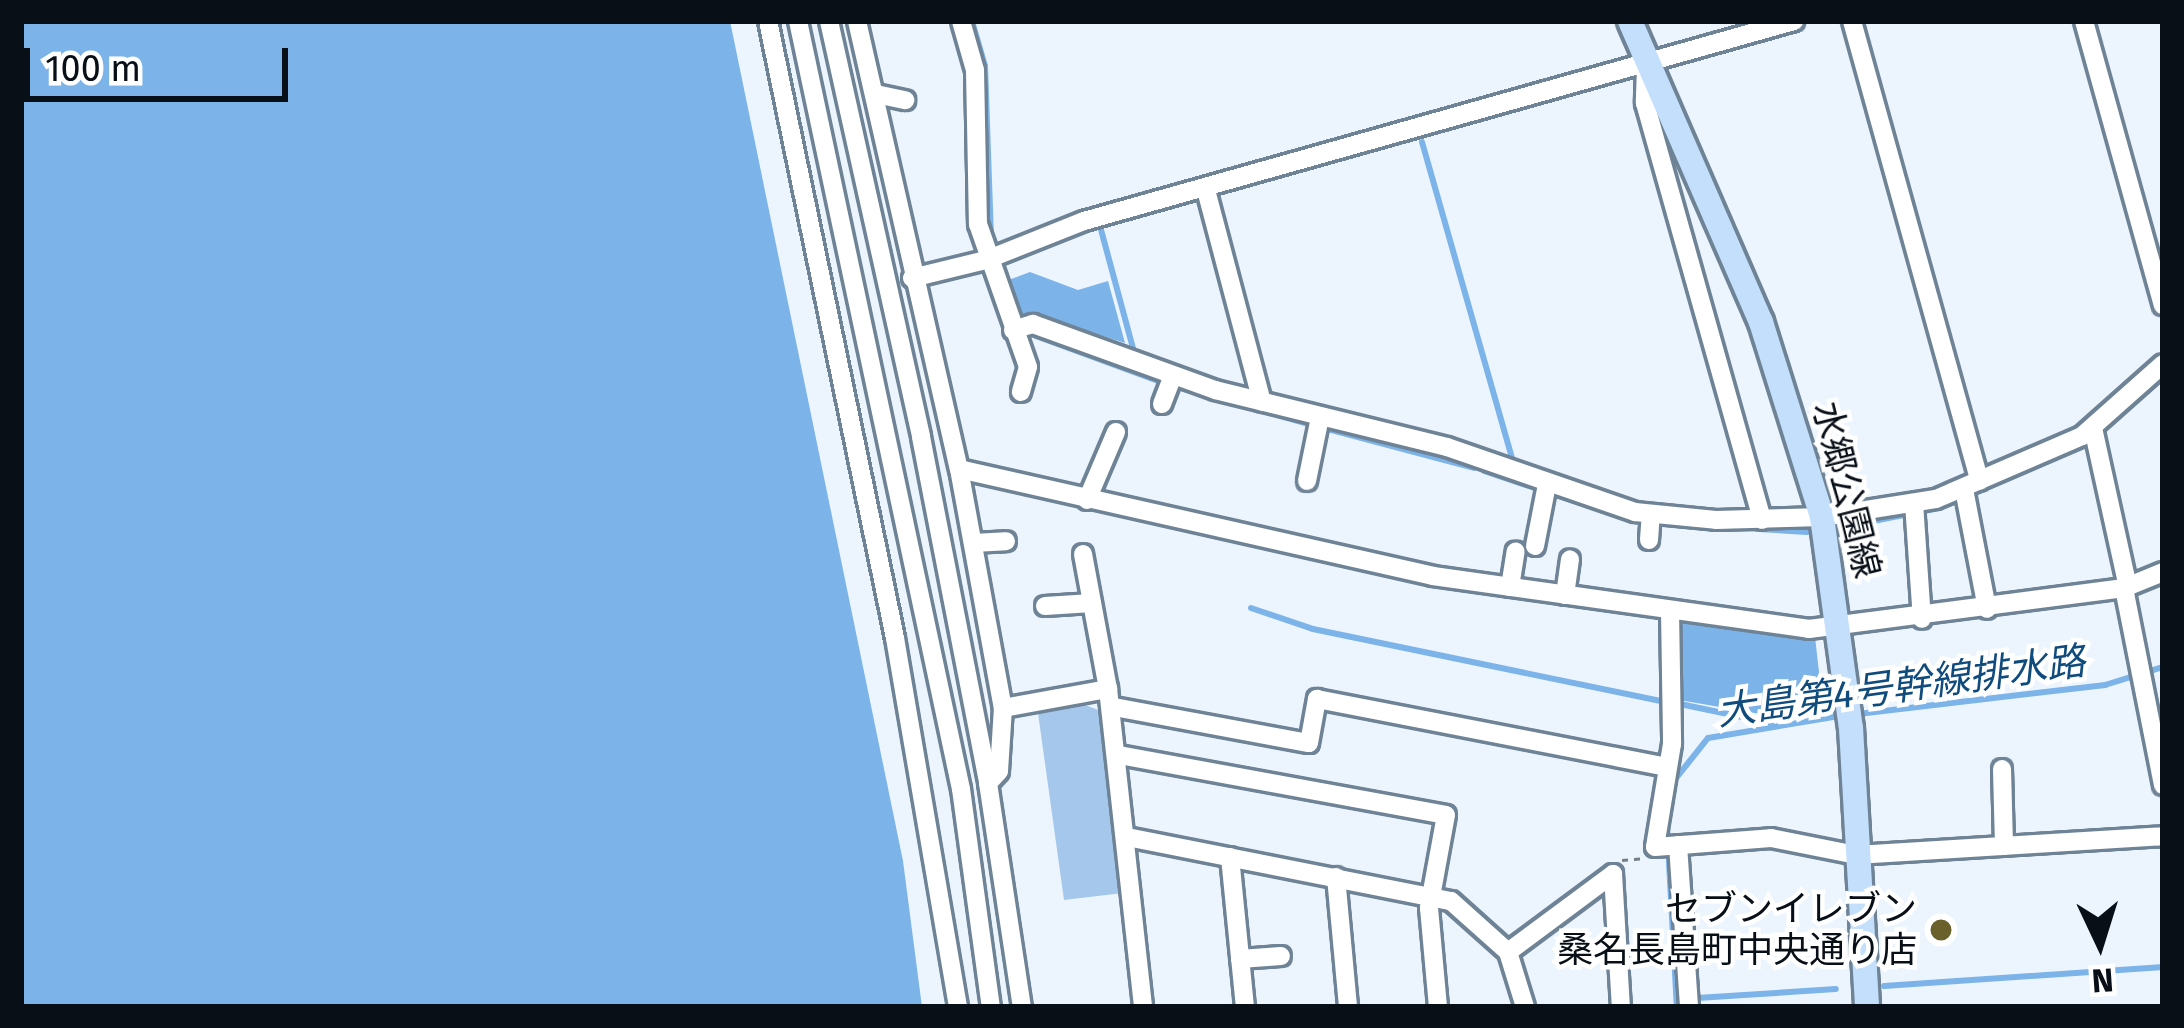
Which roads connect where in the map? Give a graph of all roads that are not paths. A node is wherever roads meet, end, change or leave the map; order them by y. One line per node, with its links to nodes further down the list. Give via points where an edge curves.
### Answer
1 (768, 21): 71 (street, via 900,661)
2 (798, 21): 72 (street, via 961,789)
3 (829, 21): 58 (street)
4 (857, 21): 11 (street)
5 (961, 21): 14 (street, via 975,70)
6 (1630, 21): 10 (main road, 水郷公園線)
7 (1795, 21): 10 (street)
8 (1852, 21): 31 (street)
9 (2084, 21): 16 (street)
10 (1646, 67): 13 (street); 36 (main road, 水郷公園線, via 1761,322); 37 (street, via 1645,103)
11 (875, 94): 12 (street); 15 (street)
12 (905, 100)
13 (1206, 190): 14 (street, via 1084,221); 21 (street)
14 (986, 260): 15 (street); 17 (street)
15 (912, 278): 27 (street)
16 (2163, 305)
17 (1013, 330): 19 (street, via 1034,324); 20 (street, via 1028,367)
18 (2163, 364): 25 (street)
19 (1174, 376): 21 (street); 22 (street)
20 (1021, 392)
21 (1262, 402): 23 (street)
22 (1162, 404)
23 (1320, 417): 26 (street); 28 (street)
24 (1116, 432): 33 (street)
25 (2097, 433): 31 (street); 44 (street)
26 (1484, 461): 29 (street); 30 (street)
27 (959, 470): 33 (street); 40 (street)
28 (1307, 481)
29 (1476, 483)
30 (1547, 484): 35 (street); 45 (street)
31 (1969, 491): 34 (street); 49 (street)
32 (2125, 495): 44 (street)
33 (1088, 500): 45 (street)
34 (1915, 508): 36 (street); 51 (street)
35 (1651, 514): 37 (street); 38 (street)
36 (1822, 517): 37 (street); 52 (main road, 水郷公園線)
37 (1762, 520)
38 (1649, 540)
39 (1006, 541): 40 (street)
40 (973, 543): 54 (street)
41 (1083, 554): 47 (street)
42 (1570, 559): 46 (street)
43 (2163, 572): 44 (street)
44 (2130, 586): 49 (street); 59 (street, via 2138,676)
45 (1510, 587): 46 (street)
46 (1565, 595): 50 (street)
47 (1092, 603): 48 (street); 53 (street)
48 (1045, 606)
49 (1987, 609): 51 (street)
50 (1670, 610): 52 (street); 56 (street, via 1672,744)
51 (1922, 619): 52 (street)
52 (1841, 628): 64 (main road, 水郷公園線)
53 (1111, 698): 54 (street); 55 (street); 56 (street, via 1309,743 1317,699)
54 (1004, 708): 58 (street, via 999,771)
55 (1119, 755): 61 (street); 67 (street, via 1446,814)
56 (1664, 766): 62 (street)
57 (2002, 769): 63 (street)
58 (988, 783): 73 (street)
59 (2163, 785)
60 (2163, 836): 63 (street)
61 (1127, 837): 65 (street); 74 (street)
62 (1667, 846): 64 (street, via 1771,838); 80 (street)
63 (2004, 846): 64 (street)
64 (1856, 855): 81 (main road, 水郷公園線)
65 (1230, 857): 66 (street); 70 (street)
66 (1336, 877): 67 (street); 76 (street)
67 (1431, 895): 68 (street, via 1472,912); 77 (street)
68 (1508, 952): 78 (street); 79 (street, via 1612,874)
69 (1281, 956): 70 (street)
70 (1240, 959): 75 (street)
71 (958, 1007)
72 (991, 1007)
73 (1022, 1007)
74 (1143, 1007)
75 (1245, 1007)
76 (1348, 1007)
77 (1438, 1007)
78 (1525, 1007)
79 (1622, 1007)
80 (1689, 1007)
81 (1867, 1007)

